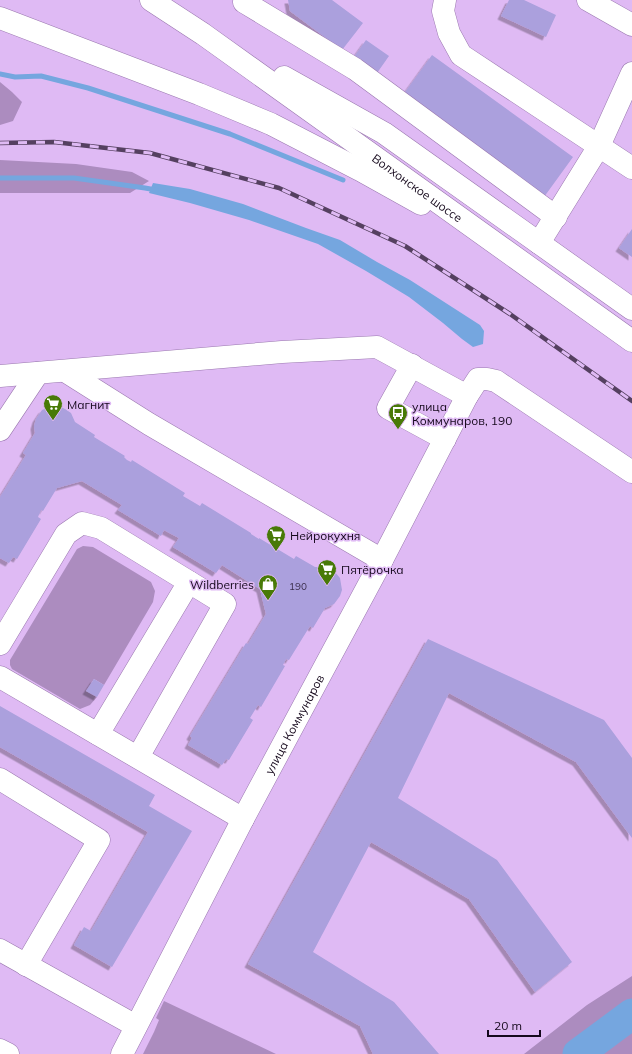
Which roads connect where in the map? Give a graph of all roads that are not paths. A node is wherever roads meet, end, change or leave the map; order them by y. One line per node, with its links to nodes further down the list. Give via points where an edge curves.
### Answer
1 (152, 0): 7 (main road, Волхонское шоссе)
2 (247, 0): 11 (main road, via 244,2 355,69)
3 (445, 0): 9 (main road, via 443,11 449,33 461,55)
4 (588, 0): 6 (main road)
5 (0, 18): 13 (main road, via 271,124 367,174)
6 (632, 25)
7 (203, 34): 12 (main road, Волхонское шоссе, via 384,133); 13 (main road, Волхонское шоссе)
8 (632, 73): 9 (main road)
9 (599, 146): 10 (main road); 11 (main road)
10 (632, 168)
11 (556, 217): 12 (main road)
12 (539, 243): 13 (main road, via 529,251); 14 (main road, Волхонское шоссе)
13 (522, 262): 15 (main road, Волхонское шоссе)
14 (632, 309)
15 (632, 341)
16 (412, 365): 17 (main road, via 377,347 282,352); 20 (main road); 22 (main road, via 388,408)
17 (65, 371): 18 (main road); 24 (main road, via 149,424)
18 (38, 373): 19 (main road); 21 (main road)
19 (0, 376)
20 (467, 396): 22 (main road, улица Коммунаров); 23 (main road, улица Коммунаров, via 478,379 496,381)
21 (0, 430)
22 (445, 439): 24 (main road, улица Коммунаров)
23 (632, 472)
24 (382, 560): 32 (main road, улица Коммунаров, via 378,583)
25 (189, 582): 26 (main road, via 100,528 82,523 66,534); 29 (main road); 30 (main road, via 225,604)
26 (7, 615): 27 (main road)
27 (0, 644)
28 (0, 677): 29 (main road)
29 (98, 734): 30 (main road)
30 (138, 758): 32 (main road)
31 (0, 779): 34 (main road, via 99,840)
32 (243, 819): 35 (main road, улица Коммунаров)
33 (0, 950): 34 (main road)
34 (26, 965): 35 (main road)
35 (136, 1026): 38 (main road, улица Коммунаров)
36 (0, 1050): 37 (main road)
37 (8, 1054)
38 (122, 1054)

